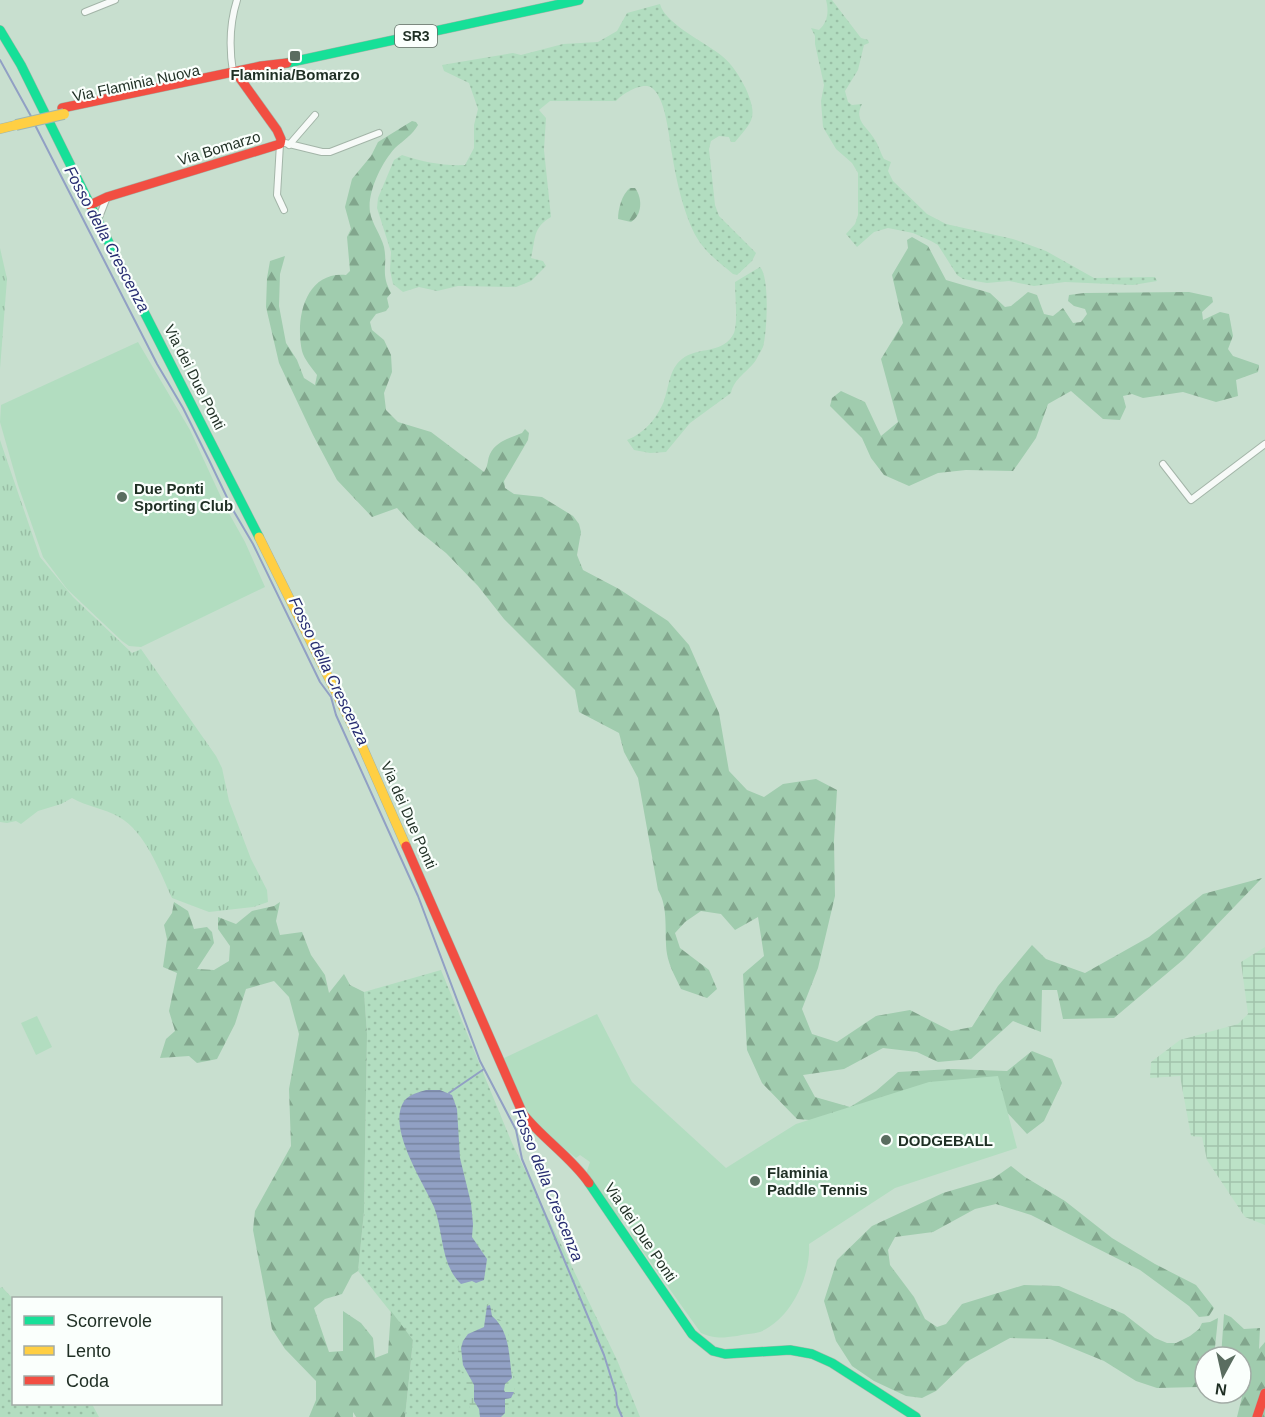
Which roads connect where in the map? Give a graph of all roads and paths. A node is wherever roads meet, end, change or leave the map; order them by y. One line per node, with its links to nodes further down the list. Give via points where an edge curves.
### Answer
1 (115, 0): 5 (street)
2 (230, 0): 6 (street, Via Bomarzo)
3 (237, 0): 6 (street, Via Bomarzo)
4 (579, 0): 8 (street, Via Flaminia Nuova / SR3)
5 (85, 12)
6 (232, 14): 8 (street, Via Bomarzo, via 229,45)
7 (0, 30): 16 (street, Via dei Due Ponti)
8 (236, 74): 11 (street, Via Flaminia Nuova / SR3, bridge); 14 (street, Via Bomarzo)
9 (315, 115): 14 (street)
10 (0, 122): 11 (street, Via Flaminia Nuova / SR3)
11 (15, 122): 12 (street, Via Flaminia Nuova / SR3)
12 (0, 129)
13 (380, 133): 14 (street, via 330,152)
14 (283, 143): 15 (street, Via Bomarzo); 17 (street, via 277,195)
15 (107, 197): 16 (street, Via Bomarzo); 18 (street)
16 (90, 205): 18 (street, Via dei Due Ponti)
17 (284, 210)
18 (98, 221): 22 (street, Via dei Due Ponti, via 363,748 523,1114 579,1168 692,1334 703,1344 725,1354 783,1350 812,1354)
19 (1265, 444): 20 (street, via 1191,500)
20 (1162, 464)
21 (1265, 1393): 23 (street)
22 (916, 1417)
23 (1257, 1417)

